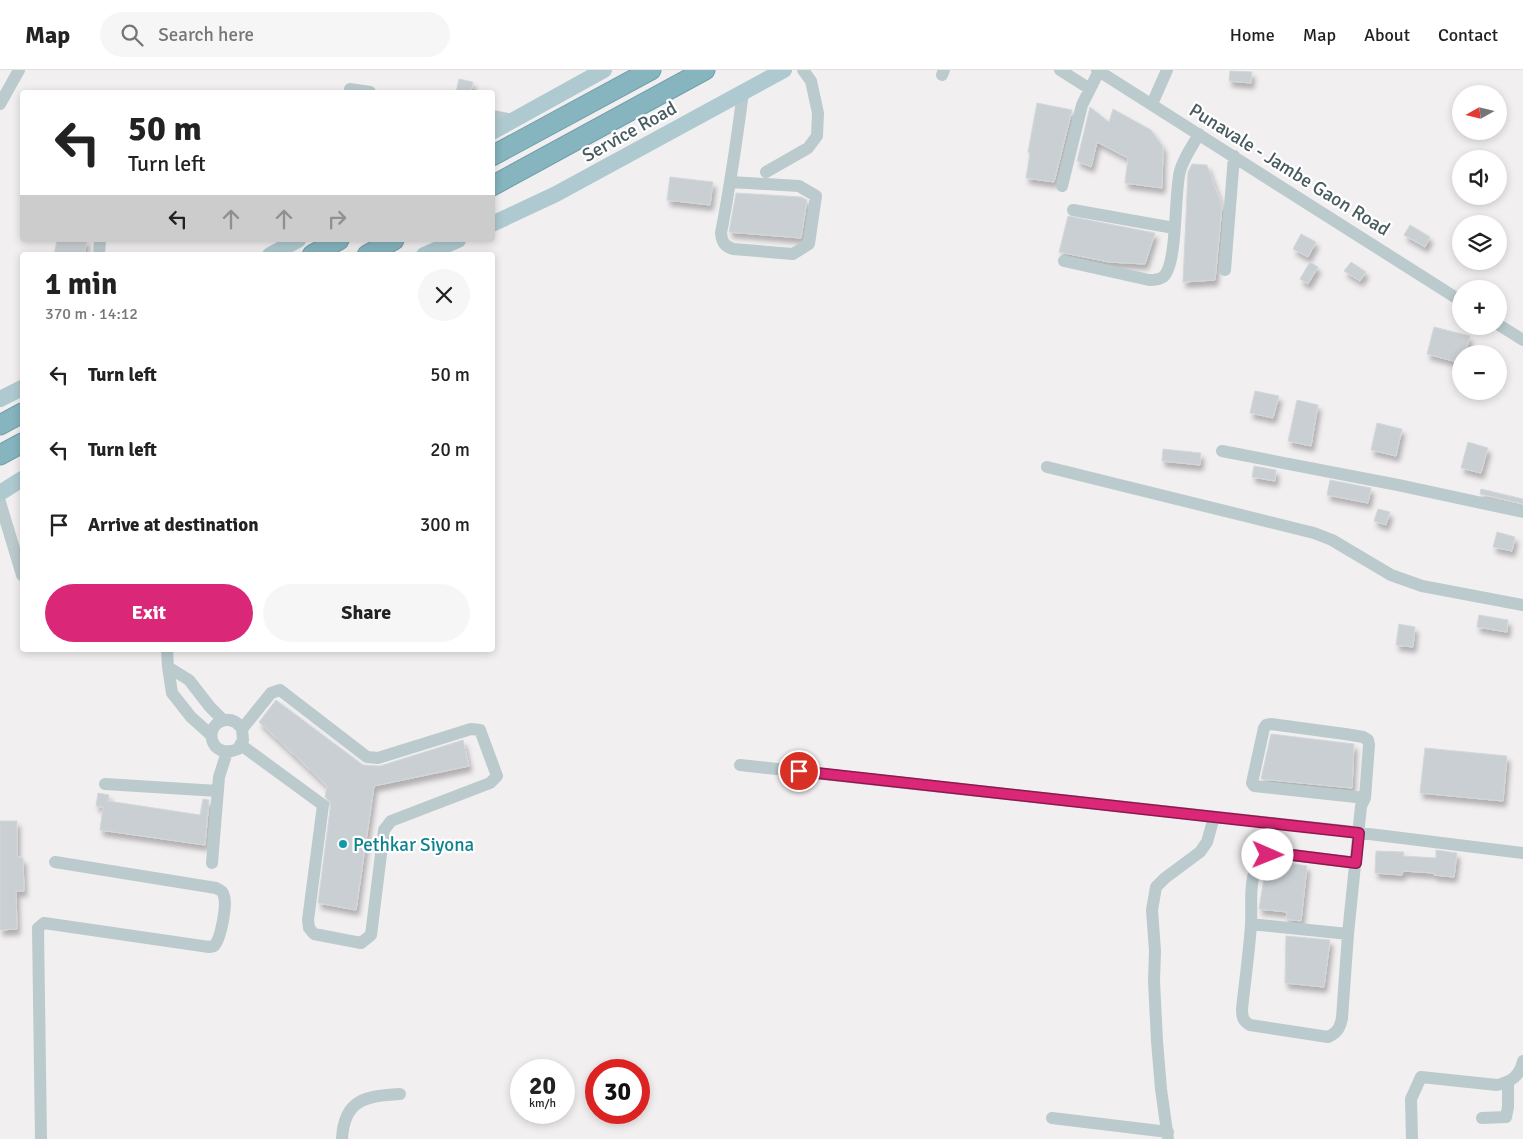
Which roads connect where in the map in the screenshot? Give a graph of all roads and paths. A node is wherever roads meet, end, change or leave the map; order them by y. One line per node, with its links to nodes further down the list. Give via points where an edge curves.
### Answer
1 (19, 70): 14 (street)
2 (604, 70): 17 (main road)
3 (651, 70): 20 (highway)
4 (705, 70): 24 (highway)
5 (784, 70): 13 (main road, Service Road)
6 (804, 70): 22 (street, via 811,81 818,113 818,136 808,148)
7 (1060, 70): 11 (street)
8 (1167, 70): 15 (street)
9 (1098, 71): 11 (street); 15 (street, Punavale - Jambe Gaon Road)
10 (350, 89): 12 (street)
11 (1090, 89): 25 (street, via 1078,118)
12 (357, 90)
13 (743, 92): 23 (street); 27 (main road, Service Road, via 556,194)
14 (0, 104)
15 (1152, 104): 19 (street, Punavale - Jambe Gaon Road)
16 (495, 117): 17 (street)
17 (514, 120): 18 (main road)
18 (495, 130)
19 (1200, 134): 21 (street, Punavale - Jambe Gaon Road); 28 (street, via 1180,169)
20 (495, 154)
21 (1234, 156): 38 (street); 39 (street, Punavale - Jambe Gaon Road)
22 (766, 172)
23 (730, 182): 23 (street, via 721,233 727,247 794,254 809,244 816,196 799,186)
24 (495, 184)
25 (1062, 186)
26 (1073, 210): 28 (street)
27 (495, 223)
28 (1174, 228): 37 (street, via 1169,268 1157,280)
29 (294, 242): 33 (main road)
30 (335, 242): 34 (highway)
31 (390, 242): 35 (highway)
32 (453, 242): 36 (main road)
33 (276, 252)
34 (317, 252)
35 (372, 252)
36 (431, 252)
37 (1064, 261)
38 (1225, 270)
39 (1452, 295)
40 (1507, 330): 41 (street)
41 (1523, 340)
42 (20, 389): 43 (main road)
43 (0, 399)
44 (20, 414): 45 (highway)
45 (0, 425)
46 (20, 444): 48 (highway)
47 (1222, 451): 53 (street)
48 (0, 455)
49 (1047, 467): 55 (street, via 1314,533 1391,575 1422,586)
50 (20, 480): 51 (main road)
51 (0, 493)
52 (0, 502): 54 (street)
53 (1523, 512)
54 (20, 568)
55 (1523, 605)
56 (167, 652): 57 (street)
57 (168, 667): 58 (street, via 189,680); 60 (street, via 172,693)
58 (223, 720): 59 (street, via 234,721); 60 (street, via 215,725)
59 (242, 729): 61 (street); 61 (street, via 272,693 280,690 367,757 378,758 471,729 480,730 497,776 490,784 392,821 384,830 371,935 361,943 314,934 309,928 323,805)
60 (211, 735): 62 (street, via 214,745)
61 (241, 745): 62 (street)
62 (227, 752): 65 (street)
63 (740, 765): 67 (street)
64 (105, 784): 65 (street)
65 (218, 791): 71 (street)
66 (1365, 798): 66 (street, via 1368,740 1266,725 1252,783 1254,786); 68 (street)
67 (1214, 817): 68 (street); 80 (street, via 1207,842 1200,852 1156,887 1152,910 1157,1041)
68 (1359, 833): 69 (street); 72 (street)
69 (1523, 853)
70 (55, 862): 81 (street, via 216,888 222,891 225,902 219,939 208,948 44,923 38,928)
71 (212, 863)
72 (1356, 863): 73 (street, via 1276,853 1261,858 1255,868); 74 (street)
73 (1251, 924): 74 (street); 74 (street, via 1242,1009 1245,1022 1328,1037 1335,1034 1342,1018)
74 (1348, 934)
75 (1523, 1062): 76 (street, via 1517,1076)
76 (1508, 1083): 79 (street, via 1506,1117); 83 (street, via 1497,1085 1421,1076 1411,1100)
77 (400, 1094): 82 (street, via 375,1095 362,1100 351,1109)
78 (1052, 1118): 80 (street)
79 (1482, 1118)
80 (1168, 1136)
81 (40, 1139)
82 (342, 1139)
83 (1412, 1139)

